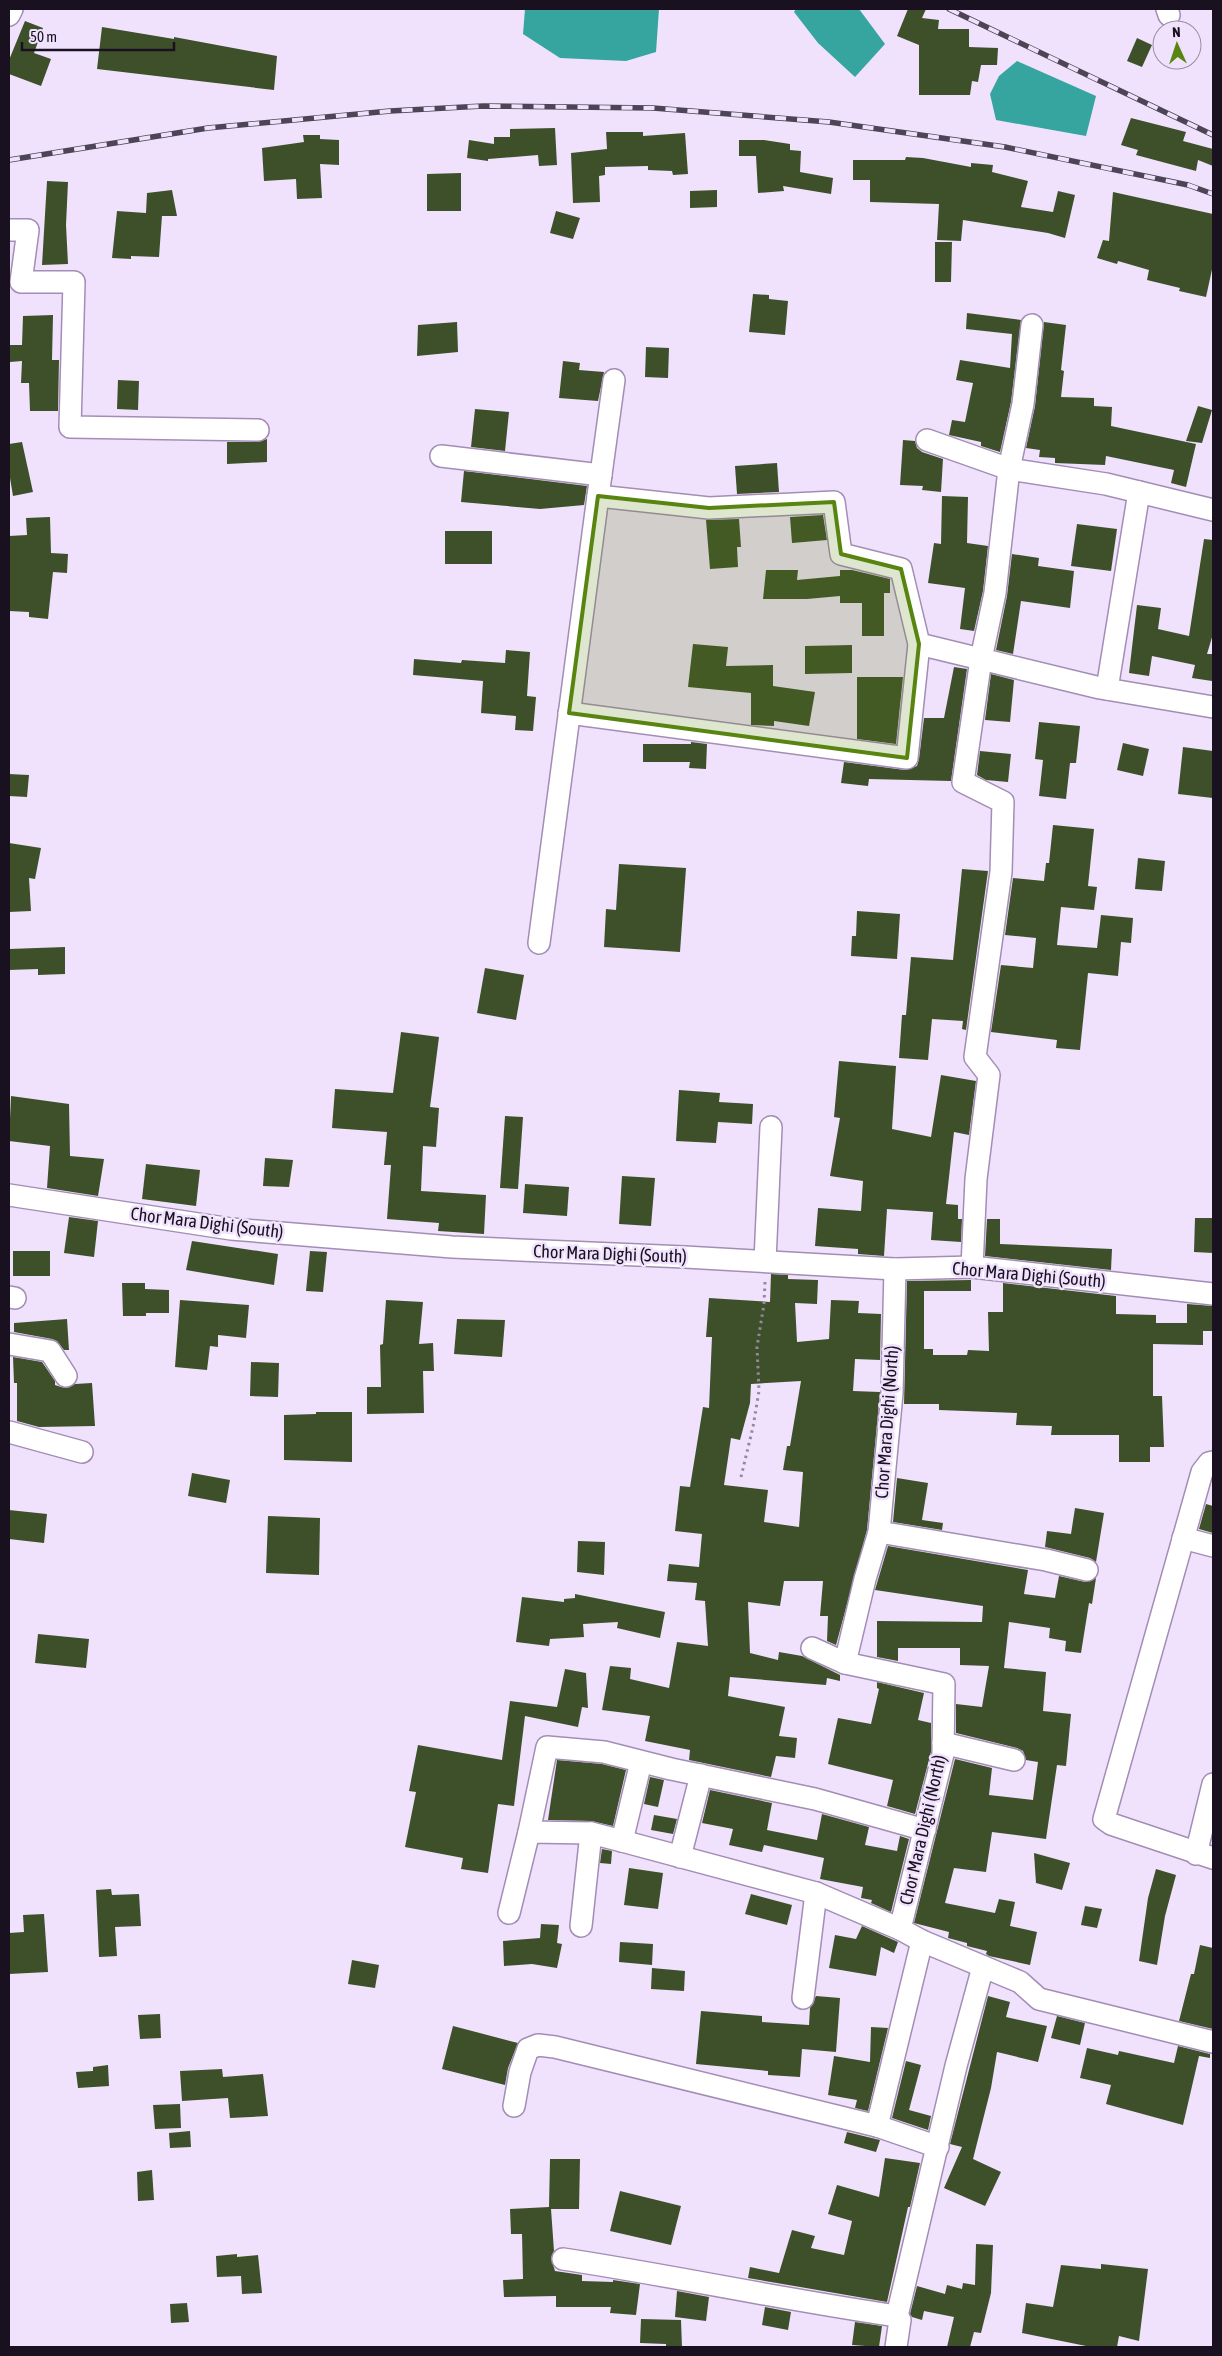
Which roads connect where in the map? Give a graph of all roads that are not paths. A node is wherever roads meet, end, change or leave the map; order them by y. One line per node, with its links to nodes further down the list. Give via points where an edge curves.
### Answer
1 (12, 9): 2 (street)
2 (9, 15)
3 (9, 230): 6 (street, via 28,230 21,282 74,282 70,427)
4 (1032, 325): 9 (street, via 1023,404)
5 (614, 380): 10 (street)
6 (258, 430)
7 (927, 440): 9 (street)
8 (441, 456): 10 (street)
9 (1008, 469): 11 (street); 14 (street, via 995,593)
10 (599, 486): 13 (street, via 709,508 834,502 841,554 901,569); 17 (street)
11 (1139, 492): 12 (street); 15 (street)
12 (1213, 510)
13 (919, 644): 14 (street); 17 (street, via 907,758)
14 (981, 659): 15 (street); 22 (street, via 963,782 1003,802 1001,872 975,1057 990,1075 976,1179)
15 (1107, 689): 16 (street)
16 (1213, 707)
17 (569, 713): 18 (street)
18 (538, 942)
19 (771, 1127): 21 (street)
20 (9, 1195): 21 (street, Chor Mara Dighi (South), via 240,1230 452,1247)
21 (765, 1261): 23 (street, Chor Mara Dighi (South))
22 (972, 1267): 23 (street, Chor Mara Dighi (South)); 24 (street, Chor Mara Dighi (South))
23 (895, 1268): 30 (street, Chor Mara Dighi (North), via 892,1393)
24 (1213, 1294)
25 (9, 1344): 26 (street, via 50,1351)
26 (66, 1376)
27 (9, 1432): 28 (street)
28 (82, 1452)
29 (1213, 1462): 31 (street, via 1202,1472)
30 (879, 1532): 33 (street); 35 (street, Chor Mara Dighi (North))
31 (1183, 1538): 32 (street); 45 (street, via 1104,1819)
32 (1213, 1546)
33 (1088, 1570)
34 (812, 1648): 35 (street)
35 (846, 1664): 36 (street, Chor Mara Dighi (North), via 944,1684)
36 (943, 1744): 37 (street); 41 (street, Chor Mara Dighi (North))
37 (1014, 1760)
38 (641, 1762): 39 (street); 42 (street, via 604,1752 547,1747); 44 (street)
39 (701, 1775): 41 (street, via 815,1799); 46 (street)
40 (1213, 1784): 45 (street)
41 (925, 1830): 50 (street, Chor Mara Dighi (North))
42 (529, 1832): 43 (street); 48 (street)
43 (591, 1833): 44 (street); 49 (street)
44 (622, 1841): 46 (street)
45 (1205, 1856)
46 (680, 1857): 47 (street)
47 (816, 1893): 50 (street); 53 (street)
48 (509, 1913)
49 (581, 1926)
50 (900, 1929): 51 (street, Chor Mara Dighi (North))
51 (922, 1941): 52 (street, Chor Mara Dighi (North)); 56 (street)
52 (983, 1967): 54 (street, Chor Mara Dighi (North), via 1020,1982 1039,1999); 57 (street)
53 (803, 1998)
54 (1213, 2042)
55 (514, 2106): 56 (street, via 528,2049 538,2045)
56 (876, 2126): 57 (street)
57 (938, 2147): 58 (street, via 897,2316)
58 (563, 2259)
59 (900, 2320): 60 (street)
60 (896, 2347)

